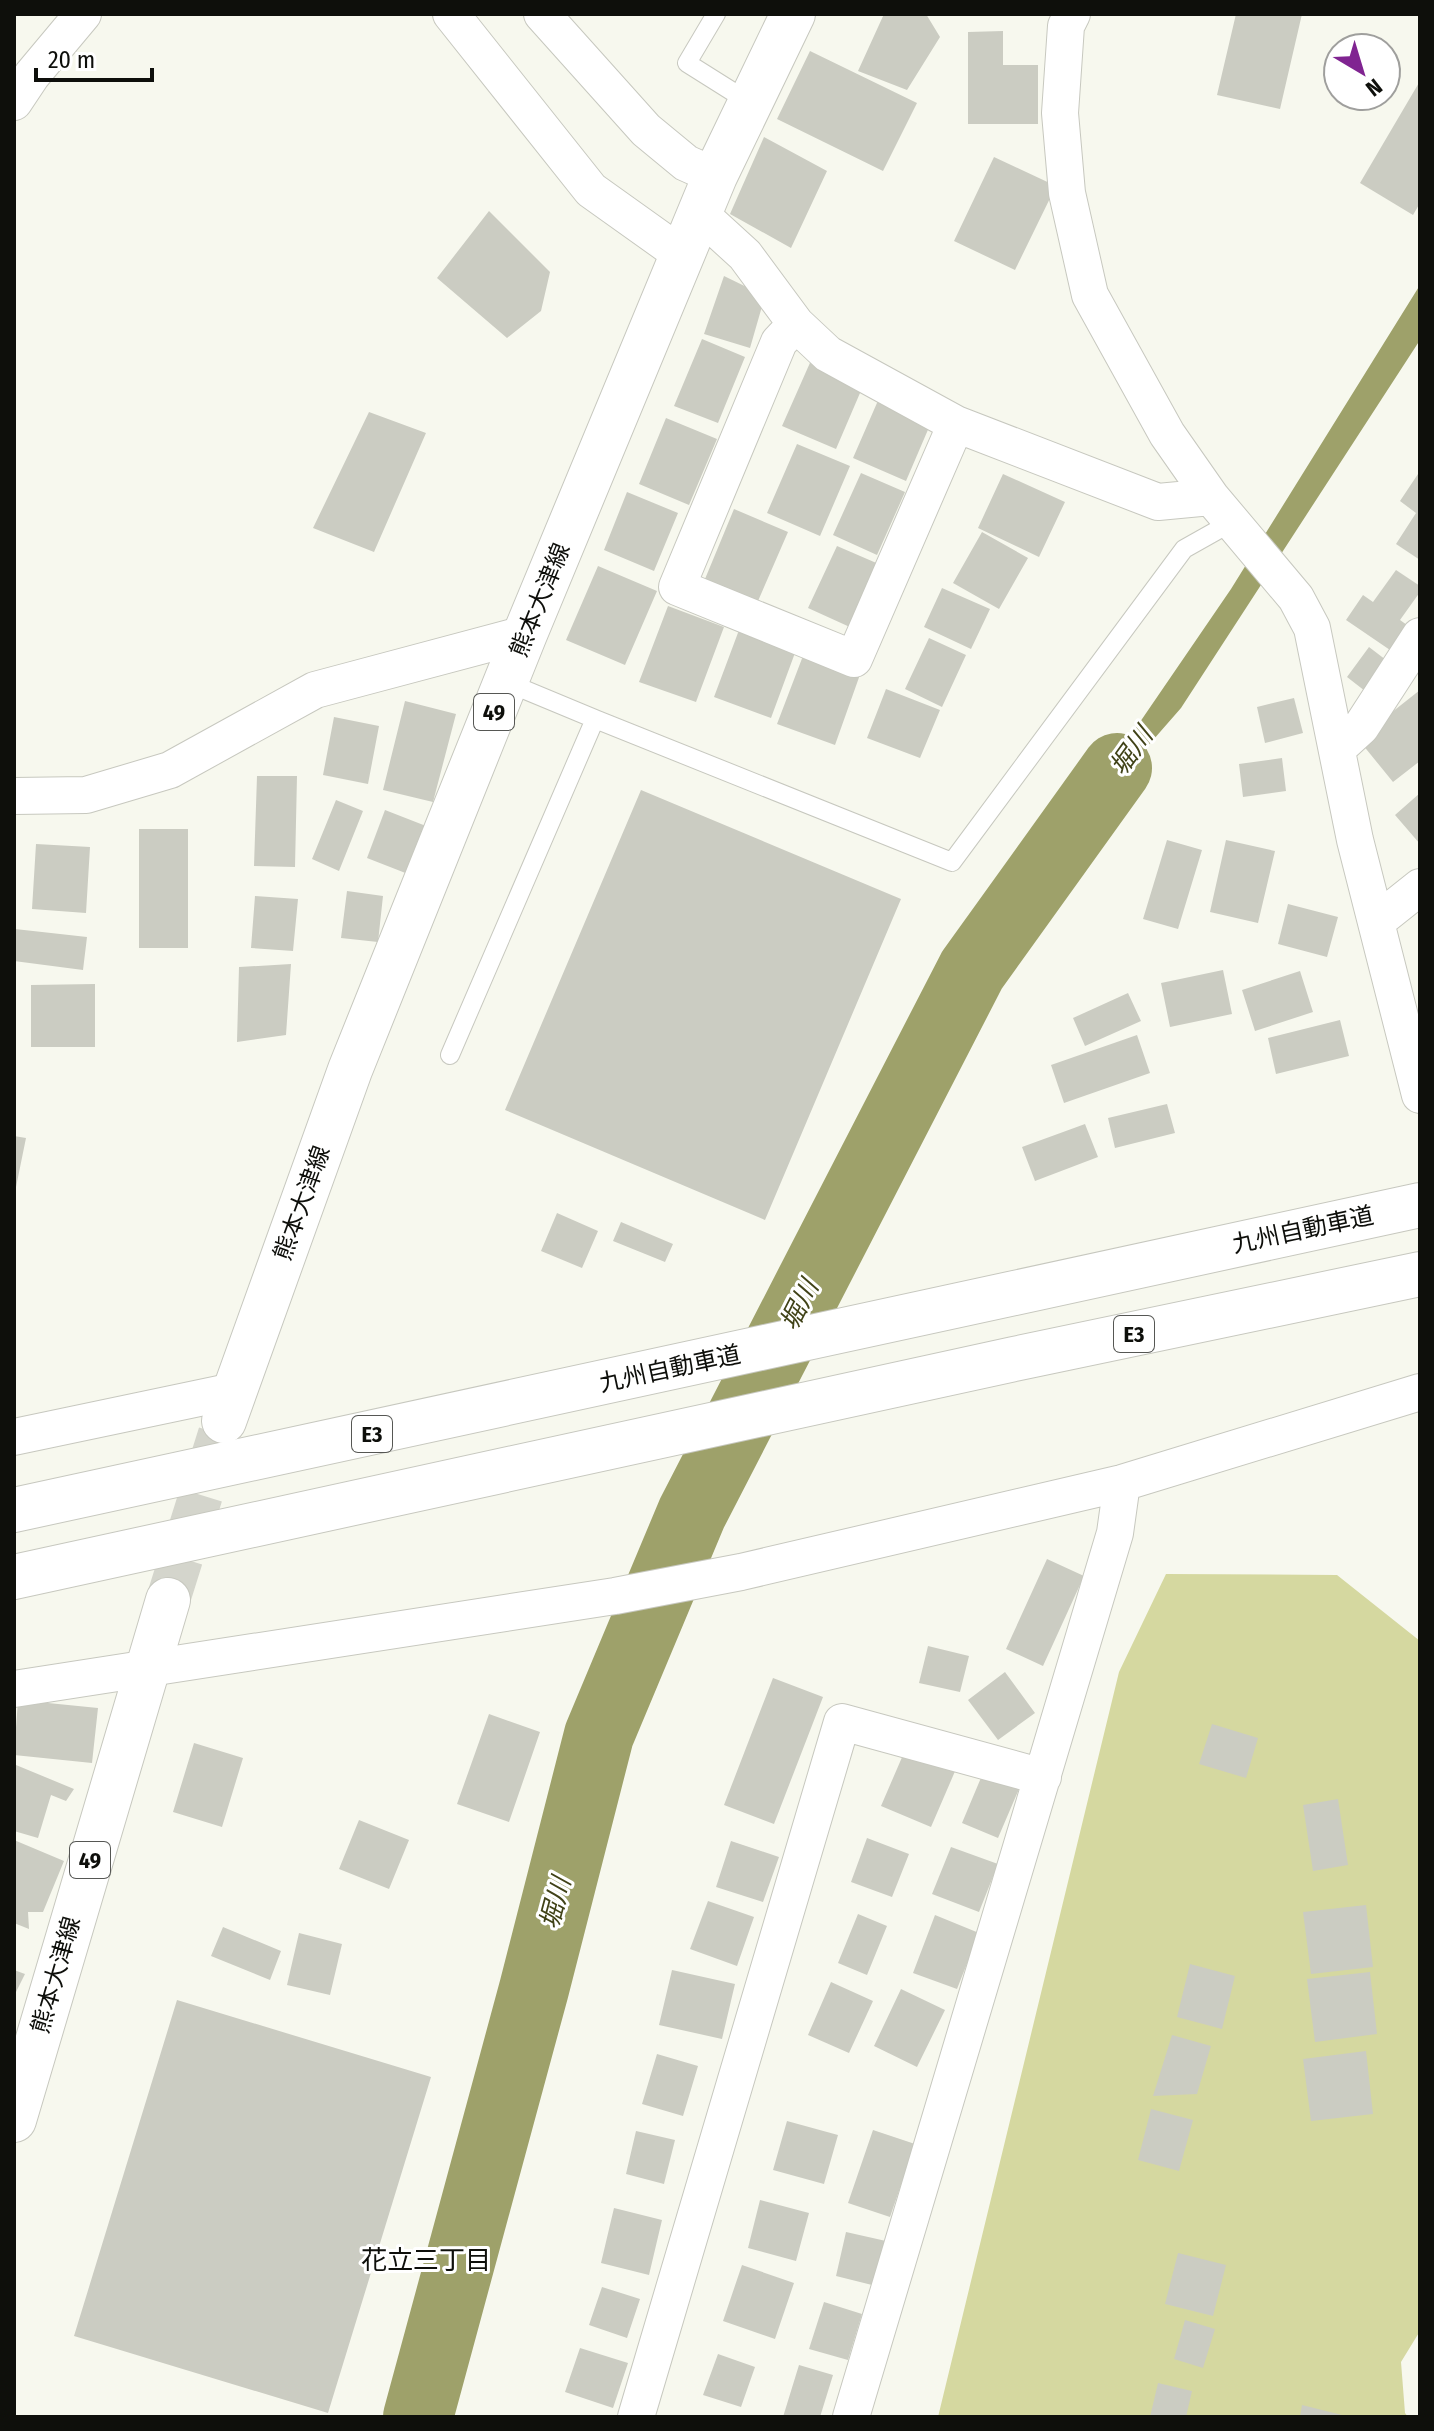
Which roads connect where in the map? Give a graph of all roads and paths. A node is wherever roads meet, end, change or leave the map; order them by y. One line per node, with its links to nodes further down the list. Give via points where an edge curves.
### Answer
1 (83, 14): 7 (street)
2 (451, 14): 10 (street, via 591,190)
3 (542, 14): 9 (street, via 646,130 686,163)
4 (716, 14): 8 (lane, via 687,63)
5 (1072, 14): 13 (street, via 1066,26 1060,113 1067,193 1090,295 1167,434)
6 (786, 16): 8 (main road, 熊本大津線 / 49)
7 (14, 102)
8 (749, 102): 9 (main road, 熊本大津線 / 49)
9 (707, 194): 10 (main road, 熊本大津線 / 49); 11 (street)
10 (682, 255): 14 (main road, 熊本大津線 / 49)
11 (796, 324): 12 (street, via 828,354); 12 (street, via 779,342 677,587 854,659)
12 (956, 424): 13 (street, via 1158,502)
13 (1229, 519): 17 (lane, via 1184,549 952,862); 18 (street, via 1289,589 1312,628)
14 (525, 634): 16 (main road, 熊本大津線 / 49); 19 (street, via 315,690 170,770 86,795)
15 (1420, 636): 18 (street, via 1361,727)
16 (506, 682): 17 (lane); 27 (main road, 熊本大津線 / 49, via 350,1070)
17 (595, 719): 22 (lane)
18 (1338, 748): 21 (street)
19 (14, 796)
20 (1420, 887): 21 (street)
21 (1376, 922): 23 (street)
22 (450, 1055)
23 (1419, 1080)
24 (1420, 1205): 30 (main road, 九州自動車道 / E3)
25 (1420, 1274): 31 (main road, E3)
26 (1420, 1392): 29 (street)
27 (229, 1406): 28 (street)
28 (14, 1437)
29 (1122, 1483): 33 (street, via 615,1596); 35 (street, via 1115,1533)
30 (14, 1510)
31 (14, 1577)
32 (168, 1600): 33 (main road, 熊本大津線 / 49)
33 (147, 1667): 34 (street); 36 (main road, 熊本大津線 / 49)
34 (14, 1689)
35 (1043, 1777): 37 (street, via 842,1722); 38 (street)
36 (14, 2120)
37 (636, 2417)
38 (851, 2417)

